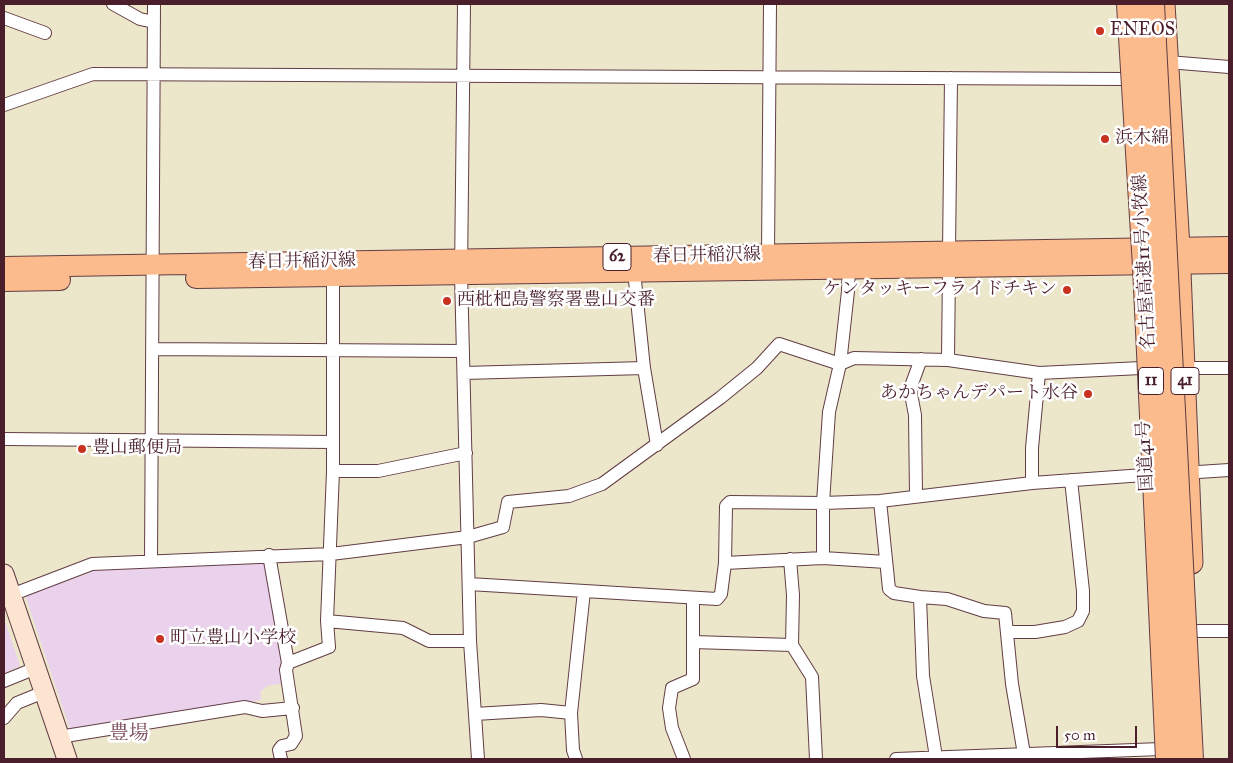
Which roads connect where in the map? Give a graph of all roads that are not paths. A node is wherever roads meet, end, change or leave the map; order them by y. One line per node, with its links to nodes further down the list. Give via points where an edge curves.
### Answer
1 (114, 4): 10 (street, via 140,19)
2 (154, 4): 10 (street)
3 (464, 4): 15 (street)
4 (770, 4): 16 (street)
5 (1121, 4): 18 (highway, 国道41号)
6 (1129, 4): 90 (highway, 名古屋高速11号小牧線 / 11, bridge, via 1146,267)
7 (1152, 4): 99 (highway, 名古屋高速11号小牧線 / 11, bridge)
8 (1164, 4): 12 (highway, 41)
9 (4, 18): 11 (street)
10 (154, 22): 14 (street)
11 (45, 33)
12 (1168, 62): 13 (street); 22 (highway, 41)
13 (1229, 67)
14 (154, 74): 15 (street); 19 (street, via 93,74); 29 (street)
15 (464, 77): 16 (street); 28 (street)
16 (770, 78): 17 (street); 21 (street)
17 (951, 78): 18 (street); 24 (street)
18 (1125, 79): 23 (highway, 国道41号)
19 (4, 105)
20 (1229, 247): 22 (main road, 春日井稲沢線 / 62)
21 (768, 255): 25 (main road, 春日井稲沢線 / 62); 28 (main road, 春日井稲沢線 / 62)
22 (1179, 255): 23 (main road, 春日井稲沢線 / 62); 26 (main road, 春日井稲沢線 / 62); 41 (highway, 41)
23 (1134, 257): 24 (main road, 春日井稲沢線 / 62); 40 (highway, 国道41号)
24 (949, 259): 25 (main road, 春日井稲沢線 / 62); 37 (street)
25 (849, 260): 30 (main road, 春日井稲沢線 / 62); 38 (street)
26 (1229, 263)
27 (4, 267): 29 (main road, 春日井稲沢線 / 62)
28 (462, 267): 29 (main road, 春日井稲沢線 / 62); 30 (main road, 春日井稲沢線 / 62); 31 (main road, 春日井稲沢線 / 62); 35 (street)
29 (153, 272): 31 (main road, 春日井稲沢線 / 62); 32 (main road, 春日井稲沢線 / 62); 33 (street)
30 (634, 272): 39 (street)
31 (333, 276): 34 (street)
32 (4, 281)
33 (152, 349): 34 (street); 46 (street)
34 (333, 350): 35 (street); 47 (street)
35 (463, 352): 43 (street)
36 (921, 359): 37 (street); 38 (street, via 854,358); 56 (street, via 910,389 915,415)
37 (948, 360): 44 (street)
38 (840, 364): 48 (street, via 779,344 749,374); 58 (street, via 829,412)
39 (644, 368): 43 (street); 48 (street)
40 (1141, 368): 44 (street); 53 (highway, 国道41号)
41 (1184, 368): 42 (street); 52 (highway, 41)
42 (1229, 368)
43 (464, 373): 49 (street)
44 (1039, 373): 55 (street)
45 (4, 438): 46 (street)
46 (151, 440): 47 (street); 64 (street)
47 (332, 442): 51 (street)
48 (656, 445): 59 (street, via 602,484 569,496 508,502 503,528)
49 (466, 453): 51 (street, via 378,471); 59 (street)
50 (1229, 470): 52 (street)
51 (333, 471): 60 (street)
52 (1189, 473): 53 (street); 74 (highway, 41)
53 (1147, 474): 54 (street); 90 (highway, 国道41号)
54 (1071, 480): 55 (street); 76 (street, via 1083,610 1078,621 1065,627)
55 (1032, 483): 56 (street)
56 (916, 495): 57 (street)
57 (880, 501): 58 (street); 65 (street)
58 (823, 504): 62 (street); 66 (street, via 730,502 726,506)
59 (468, 537): 60 (street); 68 (street)
60 (332, 554): 61 (street); 73 (street)
61 (269, 555): 64 (street); 80 (street)
62 (823, 558): 63 (street); 65 (street)
63 (790, 560): 66 (street); 79 (street)
64 (151, 561): 70 (street, via 92,564)
65 (886, 562): 71 (street, via 890,592)
66 (725, 563): 72 (street, via 721,594 717,599)
67 (4, 574): 70 (main road)
68 (469, 584): 69 (street); 77 (street)
69 (584, 591): 72 (street); 85 (street)
70 (11, 595): 81 (main road)
71 (920, 597): 76 (street, via 947,599 984,611 1005,613); 91 (street, via 924,689)
72 (693, 598): 78 (street)
73 (327, 621): 77 (street, via 403,628 429,641); 80 (street, via 329,647)
74 (1194, 631): 75 (street); 100 (highway, 41)
75 (1229, 631)
76 (1008, 632): 89 (street)
77 (470, 641): 86 (street)
78 (693, 642): 79 (street); 96 (street, via 693,679 672,688 669,708 672,728)
79 (792, 645): 97 (street, via 812,677)
80 (288, 663): 84 (street, via 286,670)
81 (36, 668): 82 (street); 83 (main road)
82 (4, 681)
83 (44, 692): 87 (street, via 16,703); 88 (main road)
84 (293, 708): 88 (street, via 262,711 244,707); 93 (street, via 296,736 292,744 279,750)
85 (571, 713): 86 (street, via 541,710); 95 (street)
86 (475, 714): 94 (street)
87 (4, 718)
88 (59, 737): 92 (main road)
89 (1017, 756): 90 (street); 91 (street)
90 (1164, 756)
91 (936, 758): 98 (street)
92 (67, 759)
93 (280, 759)
94 (478, 759)
95 (576, 759)
96 (684, 759)
97 (816, 759)
98 (896, 759)
99 (1191, 759)
100 (1201, 759)

